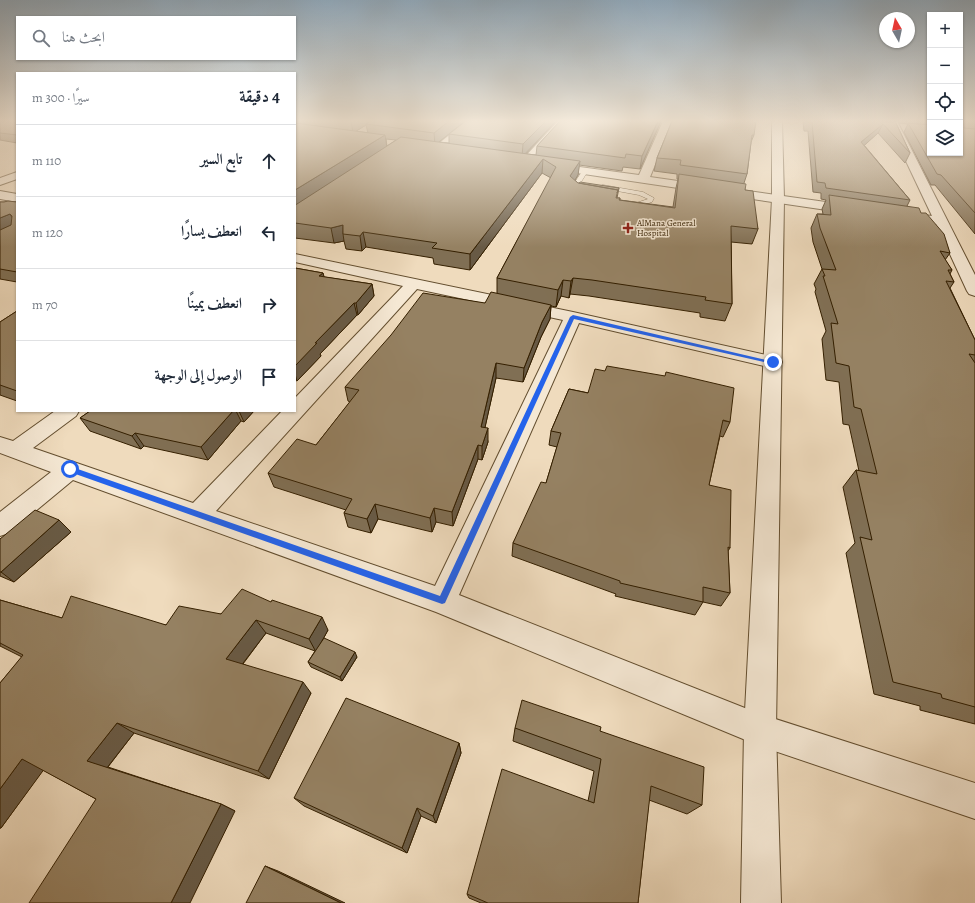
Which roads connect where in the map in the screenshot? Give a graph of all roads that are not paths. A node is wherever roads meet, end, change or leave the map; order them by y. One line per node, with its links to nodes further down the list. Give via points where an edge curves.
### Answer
1 (533, 163): 6 (street)
2 (650, 163): 9 (street)
3 (778, 163): 17 (street)
4 (913, 163): 21 (street)
5 (16, 166): 7 (street)
6 (585, 171): 9 (street); 11 (lane)
7 (0, 172)
8 (16, 175): 10 (street)
9 (643, 179): 17 (street)
10 (0, 182)
11 (577, 183): 12 (lane); 16 (lane, via 573,190)
12 (584, 184)
13 (598, 186): 18 (lane, via 641,193 651,198 650,201 636,205)
14 (0, 195): 15 (street)
15 (16, 198)
16 (586, 198)
17 (778, 199): 19 (street); 26 (street)
18 (622, 203)
19 (863, 211)
20 (894, 215): 21 (street)
21 (941, 221): 24 (street)
22 (296, 258): 23 (street)
23 (414, 283): 25 (street); 27 (street)
24 (975, 291)
25 (573, 317): 26 (street); 34 (street)
26 (773, 362): 35 (street)
27 (296, 410)
28 (67, 412): 30 (street)
29 (294, 412): 32 (street)
30 (8, 447): 31 (street)
31 (70, 469): 32 (street); 33 (street)
32 (198, 514): 34 (street)
33 (0, 526)
34 (442, 601): 35 (street)
35 (760, 730): 36 (street); 37 (street)
36 (975, 801)
37 (761, 903)

